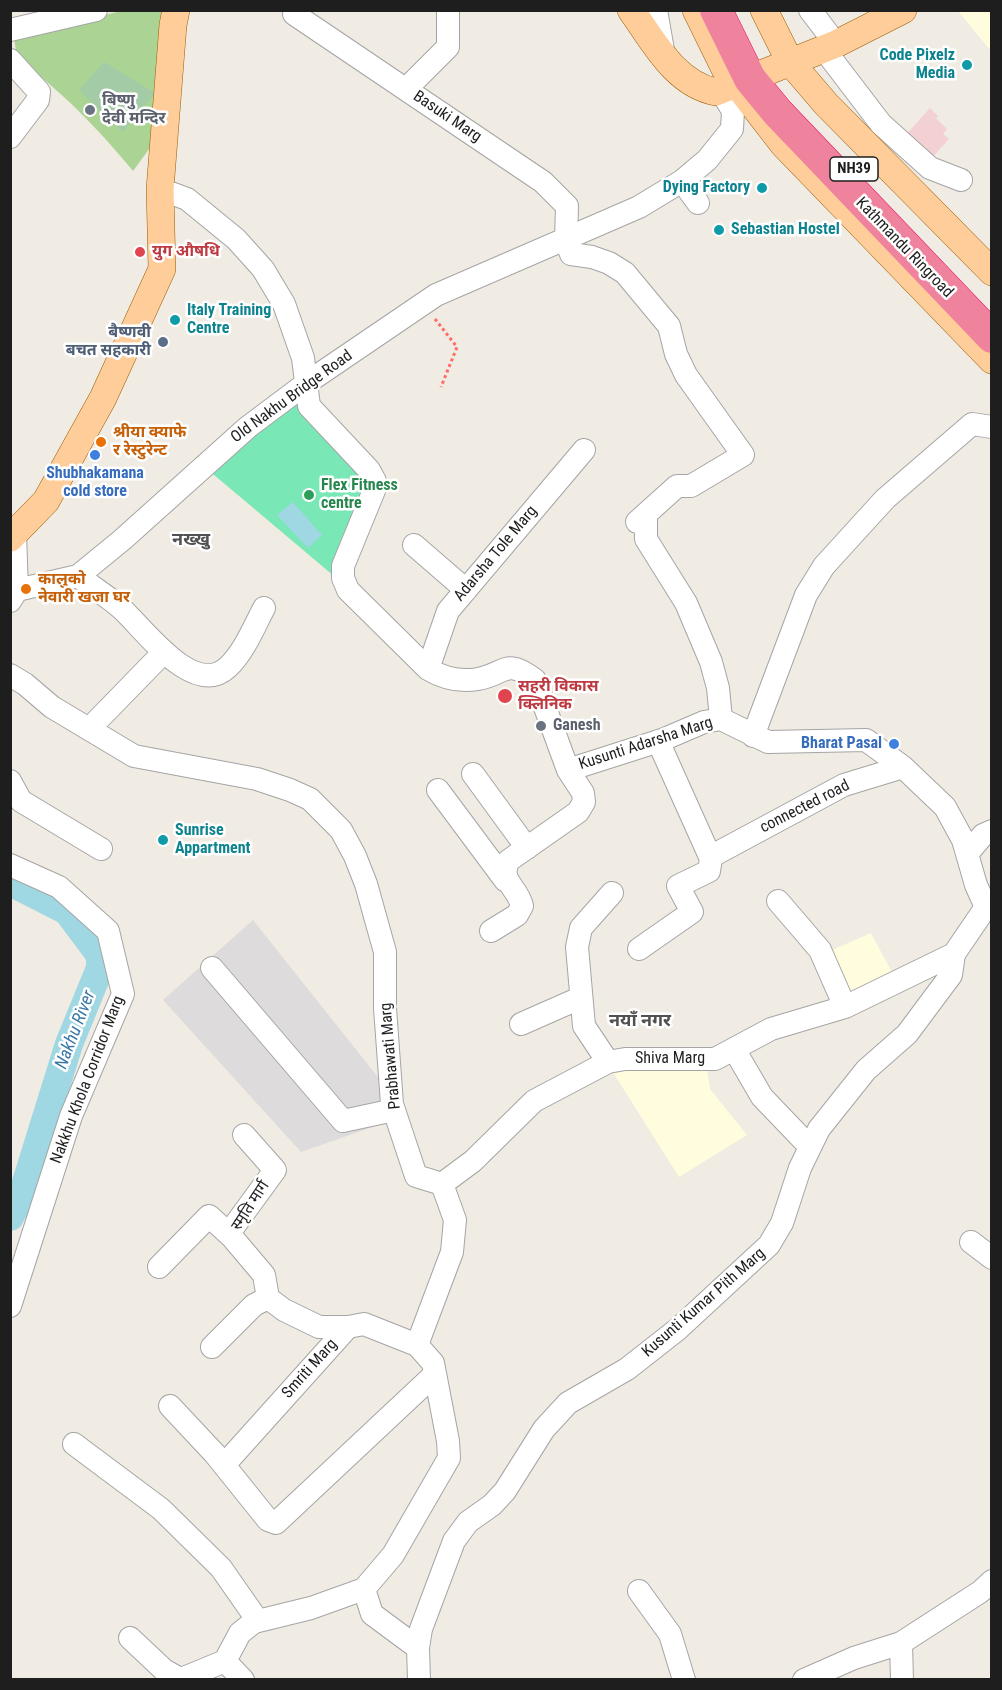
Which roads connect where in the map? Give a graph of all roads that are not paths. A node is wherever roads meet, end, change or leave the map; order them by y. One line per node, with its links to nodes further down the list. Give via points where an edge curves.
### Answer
1 (96, 10): 13 (street)
2 (176, 10): 23 (main road)
3 (448, 10): 19 (street, via 448,47)
4 (631, 10): 16 (main road)
5 (656, 10): 16 (street)
6 (696, 10): 18 (main road, via 725,69)
7 (716, 10): 18 (highway, Kathmandu Ringroad / NH39)
8 (738, 10): 18 (highway, Kathmandu Ringroad / NH39)
9 (764, 10): 18 (main road)
10 (810, 10): 15 (street)
11 (903, 10): 15 (main road)
12 (295, 12): 19 (street, Basuki Marg)
13 (39, 17): 14 (street)
14 (10, 30)
15 (829, 46): 18 (main road); 21 (street, via 881,124 930,168)
16 (664, 57): 18 (main road, via 700,89)
17 (10, 60): 20 (street, via 39,92 38,100)
18 (750, 79): 22 (street, Old Nakhu Bridge Road, via 733,111 732,129 707,160); 26 (main road, via 826,104); 27 (highway, Kathmandu Ringroad / NH39, via 827,140); 28 (highway, Kathmandu Ringroad / NH39, via 844,186); 29 (main road, via 783,144)
19 (406, 89): 25 (street, Basuki Marg, via 543,182 567,206)
20 (10, 137)
21 (961, 180)
22 (682, 181): 24 (street); 25 (street, Old Nakhu Bridge Road, via 639,207)
23 (160, 189): 30 (street, via 187,199 236,239 263,269 284,304); 33 (main road, via 162,269 103,398 46,501)
24 (698, 203)
25 (566, 241): 30 (street, Old Nakhu Bridge Road, via 436,296); 42 (street, via 571,254 592,257 625,273 652,305 669,326 676,354 687,375 743,455 692,486 677,486 642,520 646,539 686,603 711,662)
26 (992, 272)
27 (992, 311)
28 (992, 338)
29 (992, 360)
30 (308, 382): 35 (street, Old Nakhu Bridge Road, via 248,427); 40 (street, via 309,406 375,481 343,566 348,590)
31 (992, 427): 44 (street, via 972,424 885,500 824,566 806,595)
32 (585, 450): 36 (street, Adarsha Tole Marg)
33 (13, 536): 37 (street)
34 (414, 545): 36 (street)
35 (78, 576): 37 (street, Old Nakhu Bridge Road); 39 (street, via 121,608)
36 (466, 590): 40 (street, Adarsha Tole Marg, via 448,611)
37 (14, 596)
38 (264, 608): 39 (street, via 227,669 210,676 198,674)
39 (164, 652): 43 (street)
40 (428, 669): 47 (street, via 443,678 479,679 505,668 526,673 535,680)
41 (10, 675): 43 (street, Prabhawati Marg)
42 (721, 719): 44 (street, Kusunti Adarsha Marg); 45 (street, Kusunti Adarsha Marg)
43 (89, 729): 70 (street, Prabhawati Marg, via 134,756 257,779 290,790 310,800 341,830 366,884 385,952 385,1008)
44 (753, 736): 46 (street, Kusunti Adarsha Marg, via 768,742 866,740)
45 (658, 741): 47 (street, Kusunti Adarsha Marg); 55 (street)
46 (903, 767): 54 (street, Kusunti Adarsha Marg, via 945,807); 55 (street, connected road, via 844,785)
47 (568, 770): 52 (street, via 585,802 578,812)
48 (473, 774): 52 (street)
49 (10, 781): 53 (street, via 21,801)
50 (438, 790): 57 (street)
51 (992, 831): 54 (street, via 983,835)
52 (526, 848): 57 (street, via 508,861)
53 (101, 849)
54 (967, 854): 60 (street, Kusunti Adarsha Marg, via 976,885)
55 (710, 857): 62 (street, via 710,871 678,886 692,912)
56 (10, 865): 79 (street, Nakkhu Khola Corridor Marg, via 59,886 108,931 123,994 70,1116)
57 (505, 880): 61 (street, via 520,897 522,906 517,915)
58 (612, 893): 65 (street, via 581,928 577,947)
59 (778, 901): 66 (street, via 820,950)
60 (989, 907): 63 (street, Kusunti Kumar Pith Marg)
61 (491, 931)
62 (639, 949)
63 (954, 954): 66 (street, Shiva Marg); 72 (street, Kusunti Kumar Pith Marg, via 951,975 907,1034 866,1070 819,1129)
64 (212, 968): 70 (street, via 343,1121)
65 (580, 998): 67 (street); 69 (street, via 584,1026)
66 (845, 1007): 68 (street, Shiva Marg, via 771,1029)
67 (521, 1024)
68 (734, 1049): 69 (street, Shiva Marg, via 716,1059); 72 (street, via 762,1097)
69 (608, 1062): 73 (street, Shiva Marg, via 534,1101 473,1161)
70 (394, 1110): 73 (street, Prabhawati Marg, via 416,1176)
71 (244, 1135): 74 (street, स्मृति मार्ग, via 275,1170 232,1229)
72 (810, 1147): 93 (street, Kusunti Kumar Pith Marg, via 782,1223 769,1245 686,1322 627,1369 568,1403 544,1429 506,1491 468,1522 454,1541 421,1629)
73 (442, 1184): 81 (street, via 455,1220 452,1252)
74 (231, 1236): 77 (street, via 209,1216); 78 (street, स्मृति मार्ग, via 264,1275)
75 (971, 1242): 76 (street)
76 (992, 1258)
77 (159, 1267)
78 (268, 1298): 80 (street, via 319,1327); 82 (street, via 254,1305)
79 (10, 1306)
80 (348, 1327): 81 (street, Smriti Marg, via 364,1324); 86 (street, Smriti Marg)
81 (417, 1345): 83 (street, via 433,1364)
82 (212, 1347)
83 (435, 1374): 86 (street, via 276,1522 268,1520); 88 (street, via 449,1458 393,1555)
84 (170, 1406): 86 (street)
85 (74, 1444): 90 (street, via 161,1509 221,1569)
86 (224, 1465)
87 (992, 1581): 92 (street)
88 (364, 1589): 90 (street); 93 (street, via 372,1614)
89 (639, 1591): 98 (street, via 670,1634)
90 (258, 1621): 94 (street, via 240,1633)
91 (130, 1638): 95 (street, via 164,1670)
92 (901, 1643): 99 (street); 100 (street)
93 (418, 1648): 97 (street, Kusunti Kumar Pith Marg)
94 (225, 1661): 95 (street); 96 (street)
95 (180, 1679)
96 (243, 1680)
97 (419, 1680)
98 (684, 1680)
99 (804, 1680)
100 (902, 1680)

